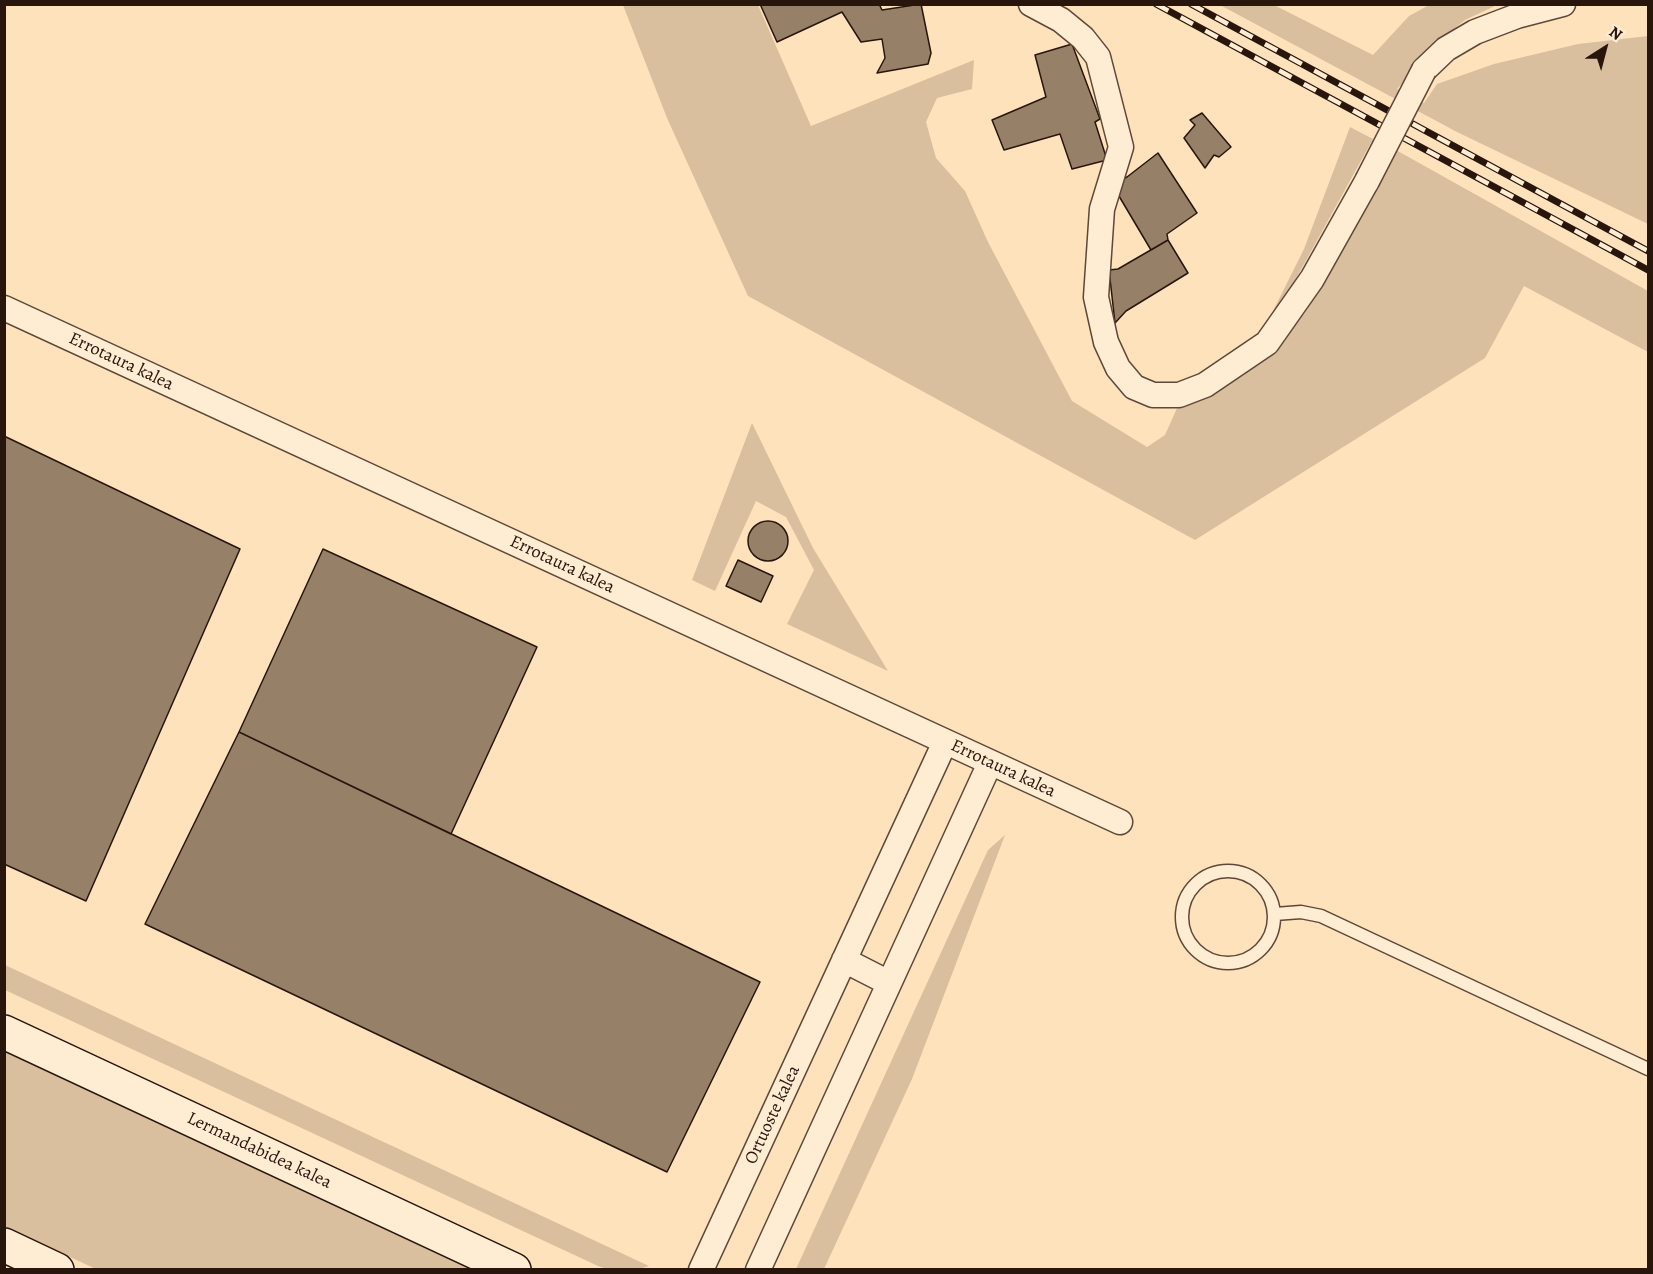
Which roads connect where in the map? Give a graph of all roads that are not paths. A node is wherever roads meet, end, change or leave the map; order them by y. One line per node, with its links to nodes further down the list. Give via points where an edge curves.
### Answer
1 (1031, 4): 2 (street, bridge, via 1061,20 1098,57 1121,147 1102,209 1096,297 1106,342 1118,368 1134,387 1153,395 1179,395 1205,386 1267,343 1312,279 1424,70 1446,49 1475,32)
2 (1563, 4)
3 (4, 308): 4 (street, Errotaura kalea)
4 (945, 742): 5 (street, Errotaura kalea); 8 (street, Ortuoste kalea)
5 (990, 763): 6 (street, Errotaura kalea); 9 (street)
6 (1120, 822)
7 (1275, 914): 7 (lane, via 1265,889 1244,873 1235,872 1217,871 1194,884 1181,908 1184,934 1200,956 1225,965 1251,959 1270,940); 11 (lane, via 1301,912 1321,916)
8 (844, 960): 9 (street); 15 (street, Ortuoste kalea)
9 (890, 983): 16 (street)
10 (4, 1032): 14 (street, Lermandabidea kalea)
11 (1648, 1070)
12 (4, 1245): 13 (street)
13 (57, 1269)
14 (514, 1269)
15 (701, 1269)
16 (758, 1269)

